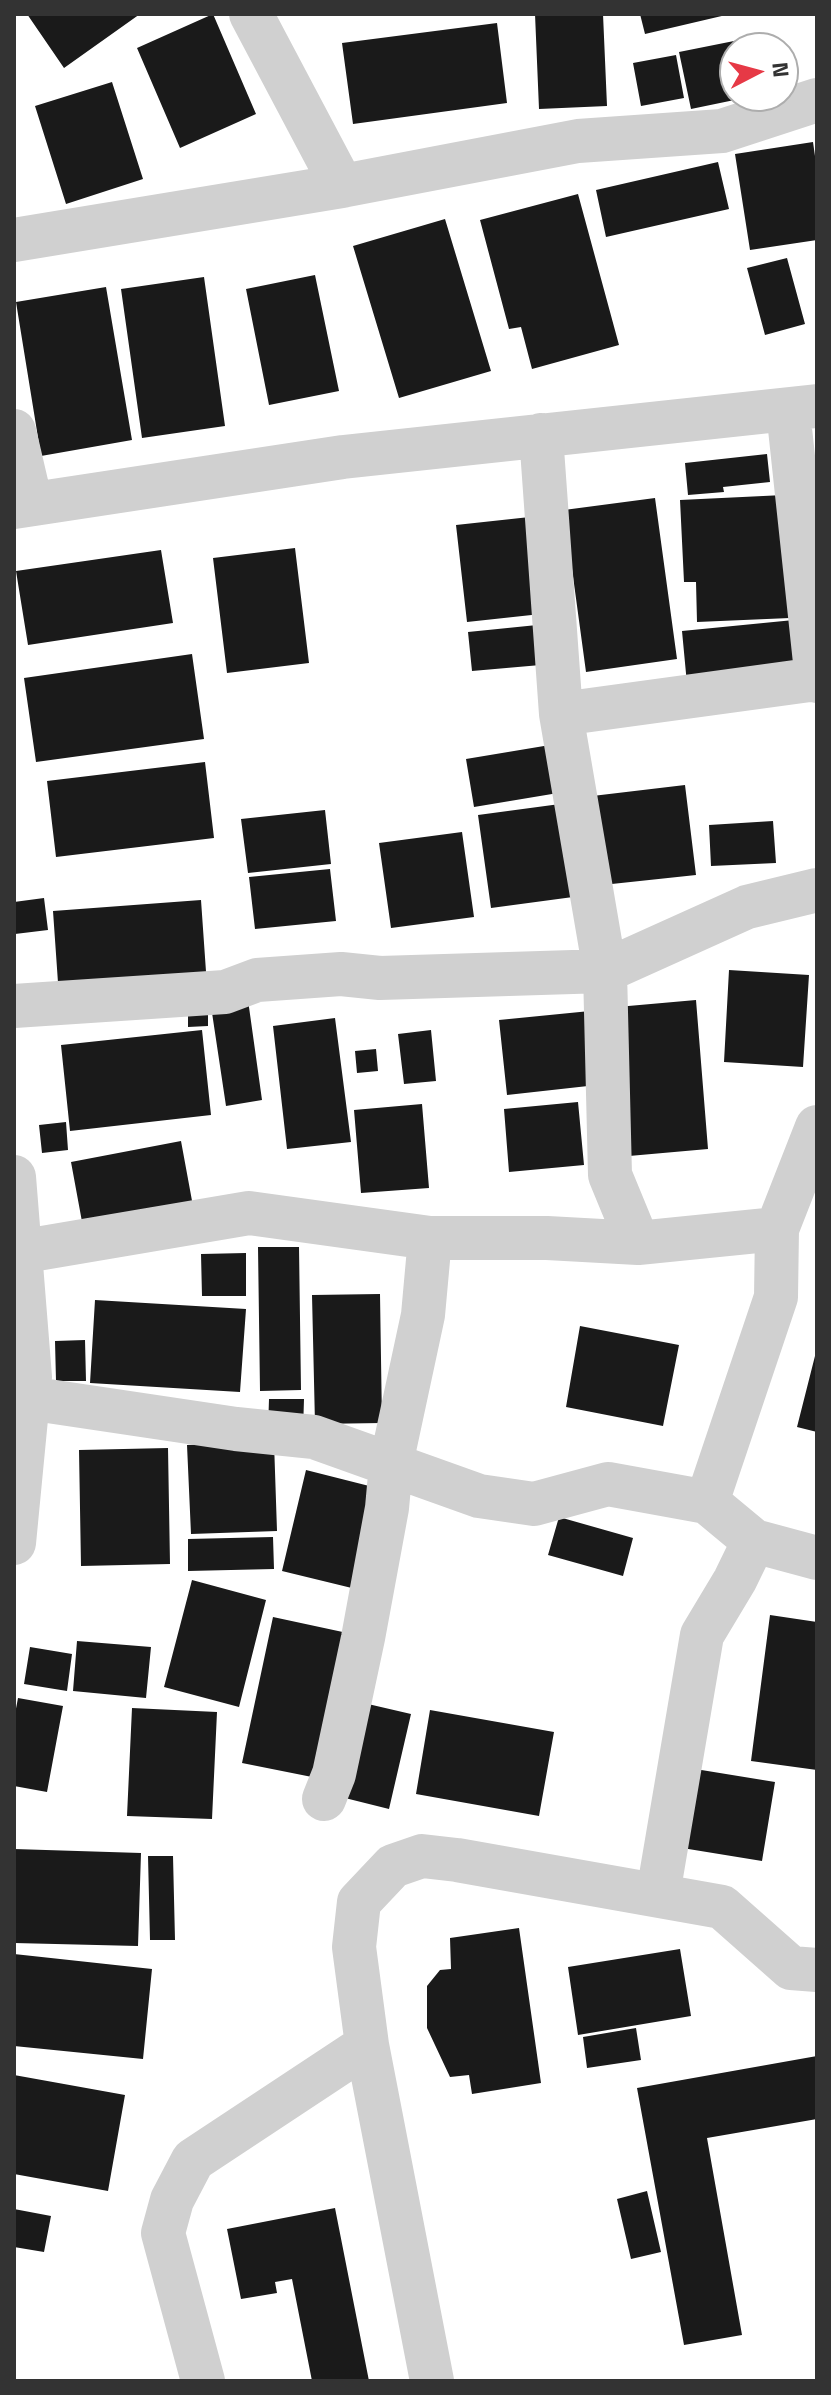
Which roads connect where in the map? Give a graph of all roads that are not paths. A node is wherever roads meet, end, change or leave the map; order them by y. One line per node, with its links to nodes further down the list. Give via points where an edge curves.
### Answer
1 (251, 14): 3 (street)
2 (817, 100): 3 (street, via 722,131 578,141)
3 (342, 186): 4 (street)
4 (14, 240)
5 (802, 408): 7 (street); 9 (street)
6 (14, 431): 8 (street)
7 (541, 435): 8 (street, via 343,457); 10 (street)
8 (22, 506)
9 (817, 680): 10 (street)
10 (561, 714): 12 (street)
11 (817, 890): 12 (street, via 747,907)
12 (605, 971): 13 (street, via 380,978 341,974 257,980 225,992); 18 (street, via 610,1175)
13 (14, 1006)
14 (817, 1127): 16 (street)
15 (14, 1177): 19 (street)
16 (777, 1229): 18 (street); 22 (street, via 776,1297)
17 (430, 1238): 18 (street); 19 (street, via 249,1213); 21 (street, via 423,1315)
18 (638, 1243)
19 (19, 1252): 20 (street)
20 (24, 1384): 21 (street, via 236,1429 314,1437); 24 (street)
21 (391, 1464): 22 (street, via 479,1496 534,1504 608,1484); 26 (street, via 363,1638)
22 (707, 1502): 23 (street)
23 (754, 1541): 25 (street); 27 (street, via 702,1635)
24 (14, 1543)
25 (817, 1558)
26 (324, 1799)
27 (658, 1894): 28 (street, via 722,1907 791,1968); 29 (street, via 422,1856 393,1866 359,1902 354,1947)
28 (817, 1970)
29 (367, 2045): 30 (street, via 193,2160 172,2200 163,2233); 31 (street)
30 (203, 2381)
31 (432, 2381)

